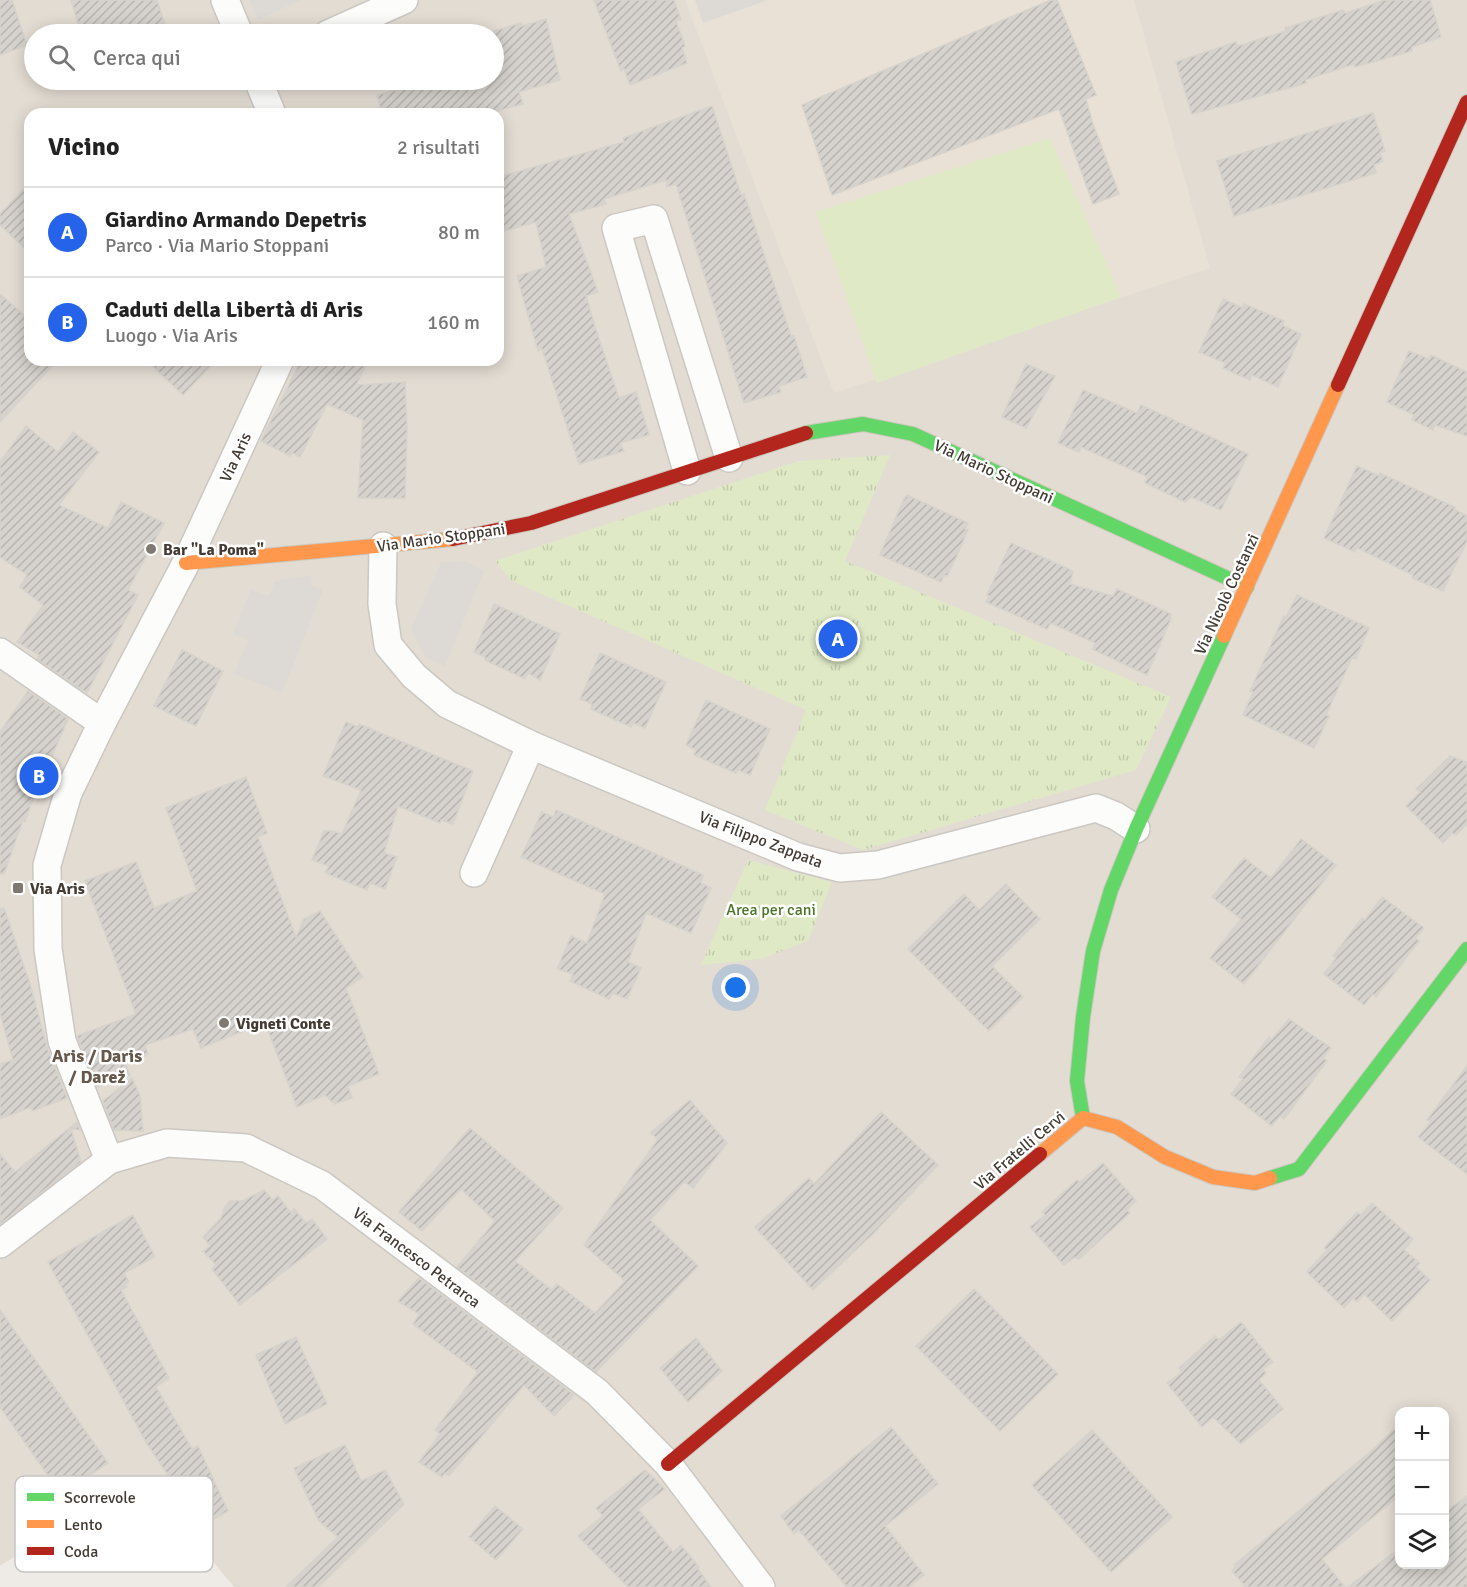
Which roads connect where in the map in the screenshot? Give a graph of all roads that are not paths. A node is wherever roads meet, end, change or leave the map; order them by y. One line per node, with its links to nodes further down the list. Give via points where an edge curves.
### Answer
1 (225, 0): 3 (street)
2 (404, 0): 4 (street)
3 (235, 24)
4 (350, 24)
5 (262, 90): 7 (street)
6 (1467, 102): 13 (street, Via Nicolò Costanzi)
7 (270, 108)
8 (277, 366): 12 (street, Via Aris)
9 (729, 458): 10 (street, Via Mario Stoppani); 10 (street, via 654,219 616,228); 13 (street, Via Mario Stoppani, via 808,432 863,424 913,434)
10 (687, 471): 11 (street, Via Mario Stoppani, via 531,524 449,540)
11 (383, 546): 12 (street, Via Mario Stoppani); 16 (street, Via Filippo Zappata, via 382,604 388,645 414,676 447,704)
12 (186, 563): 15 (street, Via Aris)
13 (1247, 587): 17 (street, Via Nicolò Costanzi)
14 (0, 652): 15 (street)
15 (102, 723): 21 (street, Via Aris, via 68,793 46,865 48,948 62,1041)
16 (531, 745): 17 (street, Via Filippo Zappata, via 798,857 840,868 878,865 1096,808); 18 (street)
17 (1136, 828): 20 (street, Via Nicolò Costanzi, via 1111,890 1093,951 1077,1081)
18 (474, 873)
19 (1467, 949): 20 (street, Via Fratelli Cervi, via 1299,1169 1255,1183 1213,1177 1165,1157 1117,1127)
20 (1083, 1118): 23 (street, Via Fratelli Cervi)
21 (109, 1160): 22 (street, Via Francesco Petrarca); 23 (street, Via Francesco Petrarca, via 167,1143 246,1148 322,1185 597,1392)
22 (0, 1244)
23 (668, 1464): 24 (street, Via Francesco Petrarca)
24 (761, 1587)

